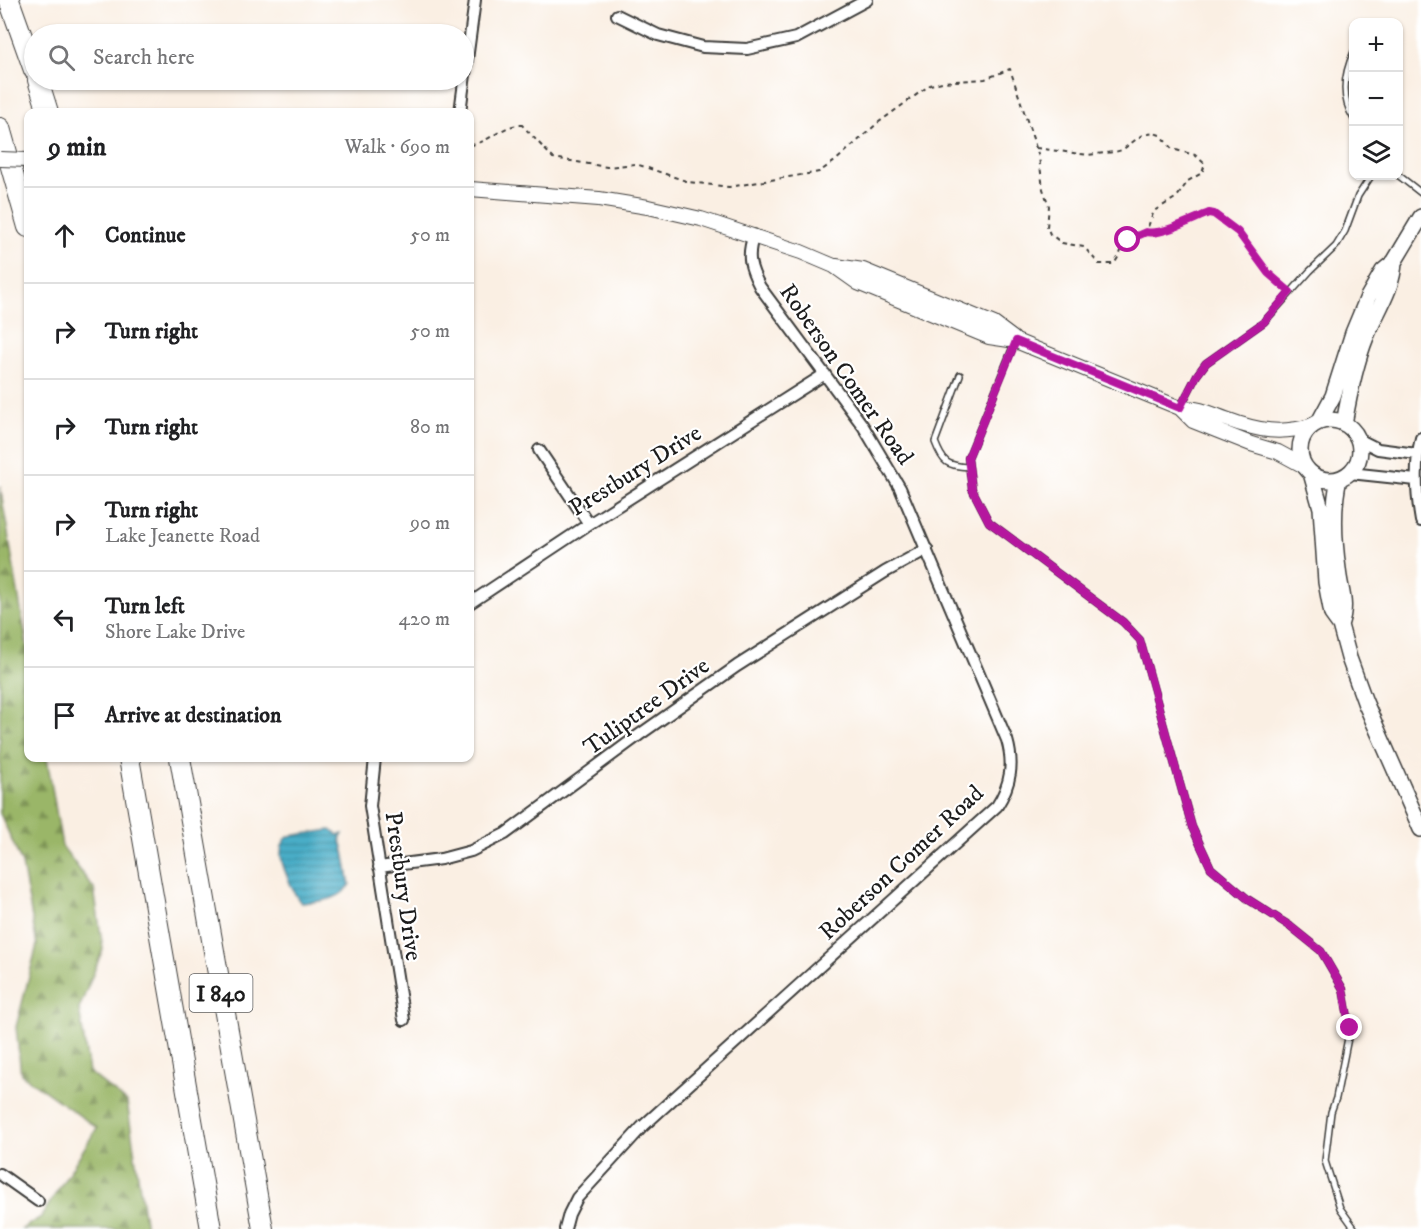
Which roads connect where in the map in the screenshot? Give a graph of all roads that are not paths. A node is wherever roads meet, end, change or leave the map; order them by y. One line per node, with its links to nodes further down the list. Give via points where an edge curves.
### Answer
1 (9, 0): 6 (highway)
2 (475, 0): 5 (street)
3 (867, 0): 4 (street, via 796,38 747,49 703,47 658,35)
4 (618, 15)
5 (472, 24)
6 (24, 42)
7 (1349, 66): 12 (lane, via 1344,84)
8 (41, 90): 10 (highway)
9 (463, 90): 11 (street)
10 (47, 108)
11 (461, 108)
12 (1349, 110)
13 (0, 128): 20 (highway)
14 (0, 159): 15 (street, bridge)
15 (24, 160)
16 (1403, 179): 19 (lane)
17 (1368, 180): 27 (lane, via 1336,246 1264,322 1206,363)
18 (474, 189): 22 (street, via 599,199 700,219)
19 (1421, 193)
20 (24, 213)
21 (1421, 217): 23 (main road)
22 (754, 235): 24 (street, via 834,266 858,283 989,337); 25 (street, Roberson Comer Road, via 750,263 760,287)
23 (1394, 262): 28 (main road, via 1383,271 1368,297 1333,396); 29 (main road, via 1393,278 1366,338)
24 (1016, 341): 27 (street); 34 (lane, via 968,458)
25 (825, 374): 39 (street, Prestbury Drive); 40 (street, Roberson Comer Road, via 877,447)
26 (960, 375): 34 (lane, via 935,442 941,458 951,466)
27 (1180, 408): 28 (street, via 1198,408 1262,430 1288,431); 35 (street, via 1193,421 1278,452)
28 (1317, 424): 29 (main road); 35 (main road, via 1307,431 1300,447)
29 (1344, 424): 31 (main road)
30 (1421, 438): 33 (street)
31 (1358, 439): 33 (street, via 1378,449); 36 (main road, via 1359,457)
32 (539, 450): 39 (street)
33 (1417, 454): 37 (street)
34 (969, 467): 54 (lane, via 972,489 989,522 1123,622 1140,640 1189,819 1211,868 1321,951 1343,989 1350,1028 1331,1112 1325,1161 1340,1208)
35 (1307, 470): 36 (main road, via 1324,480); 42 (main road, via 1321,508 1332,614)
36 (1345, 476): 37 (street); 42 (main road, via 1336,492 1334,517 1345,610)
37 (1416, 480): 38 (street)
38 (1421, 521)
39 (589, 524): 41 (street, Prestbury Drive)
40 (927, 549): 47 (street, Tuliptree Drive, via 737,666 505,834 471,851 441,859); 53 (street, Roberson Comer Road, via 1007,740 1011,769 1004,796 642,1127 577,1198)
41 (474, 600)
42 (1340, 625): 46 (main road, via 1365,702)
43 (130, 762): 51 (highway, I 840)
44 (181, 762): 52 (highway, I 840)
45 (375, 762): 47 (street, Prestbury Drive, via 370,806)
46 (1421, 830)
47 (379, 867): 48 (street, Prestbury Drive)
48 (404, 1020)
49 (0, 1174): 50 (street)
50 (38, 1201)
51 (211, 1229)
52 (262, 1229)
53 (566, 1229)
54 (1355, 1229)

